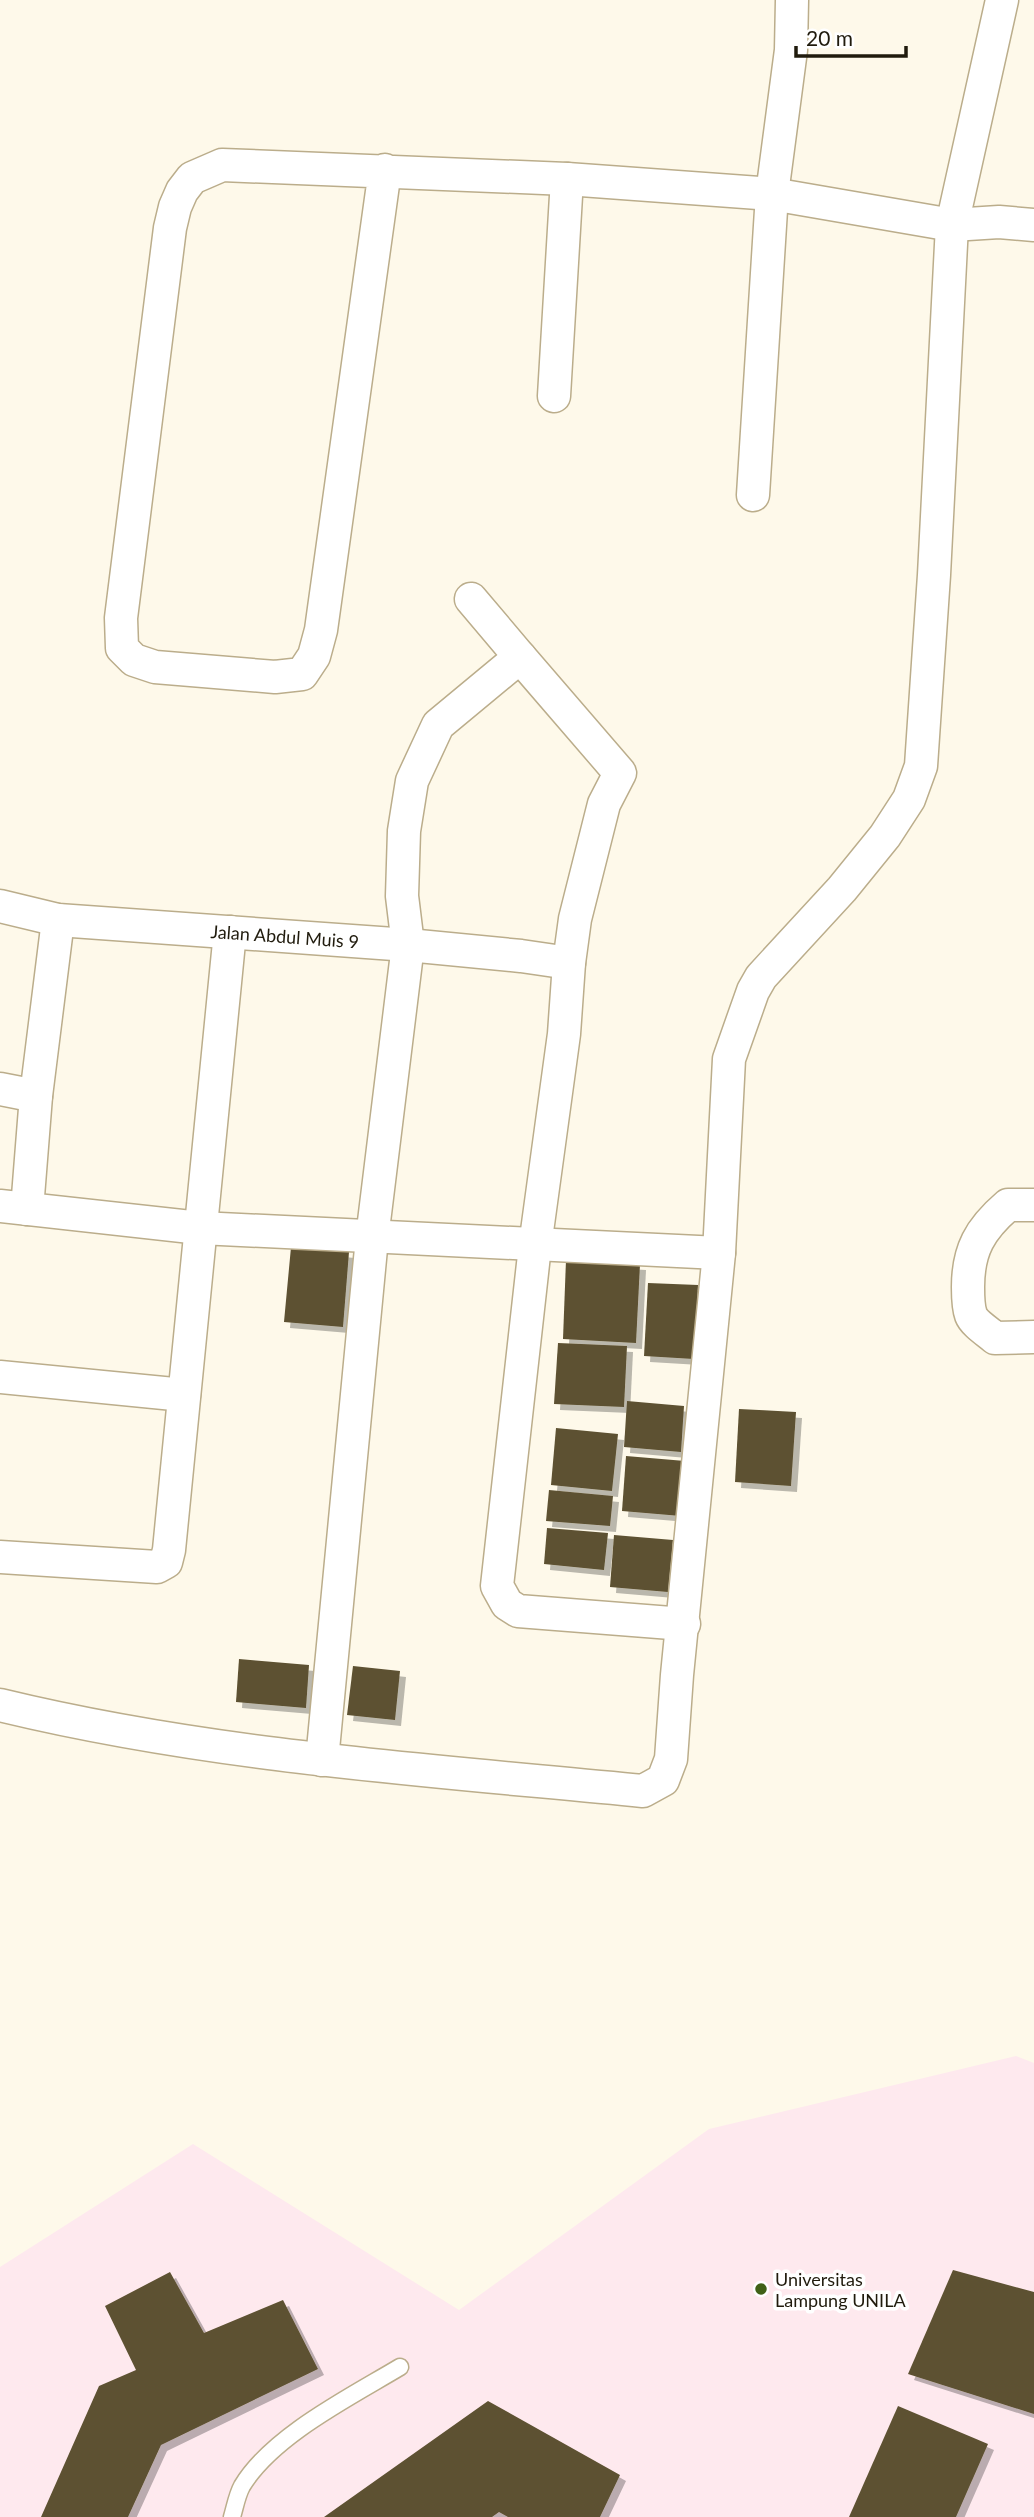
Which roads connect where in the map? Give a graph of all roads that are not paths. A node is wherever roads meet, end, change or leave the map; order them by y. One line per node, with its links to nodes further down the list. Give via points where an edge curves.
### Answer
1 (792, 0): 5 (street, via 791,50)
2 (1002, 0): 6 (street)
3 (385, 170): 3 (street, via 314,656 302,674 275,677 155,667 134,660 122,648 121,618 170,228 182,191 192,177 222,165); 4 (street)
4 (566, 179): 5 (street); 8 (street)
5 (772, 194): 6 (street); 9 (street)
6 (952, 225): 7 (street); 24 (street, via 921,766 909,799 885,836 761,977 754,991 729,1059)
7 (1034, 225)
8 (554, 396)
9 (753, 495)
10 (471, 598): 11 (street)
11 (520, 657): 15 (street, via 438,725 412,781 403,844 402,895); 16 (street, via 620,773 604,804 575,919)
12 (0, 906): 13 (street, Jalan Abdul Muis 9)
13 (58, 920): 14 (street, Jalan Abdul Muis 9); 18 (street)
14 (230, 932): 15 (street, Jalan Abdul Muis 9); 21 (street)
15 (408, 945): 16 (street, Jalan Abdul Muis 9); 22 (street)
16 (569, 963): 23 (street, via 565,1034)
17 (0, 1089): 18 (street)
18 (36, 1096): 20 (street)
19 (1034, 1205): 25 (street, via 1008,1205 990,1220 968,1267 968,1294 971,1317 995,1338)
20 (14, 1208): 21 (street)
21 (200, 1228): 22 (street); 27 (street)
22 (372, 1238): 23 (street); 31 (street)
23 (535, 1246): 24 (street); 29 (street, via 497,1586 518,1611)
24 (719, 1253): 29 (street)
25 (1034, 1337)
26 (0, 1377): 27 (street)
27 (184, 1395): 28 (street, via 166,1562 157,1567)
28 (0, 1557)
29 (684, 1624): 31 (street, via 671,1759 663,1780 643,1791)
30 (0, 1705): 31 (street, via 75,1723)
31 (322, 1760)
32 (400, 2367): 33 (lane, via 262,2458 240,2488)
33 (232, 2517)

